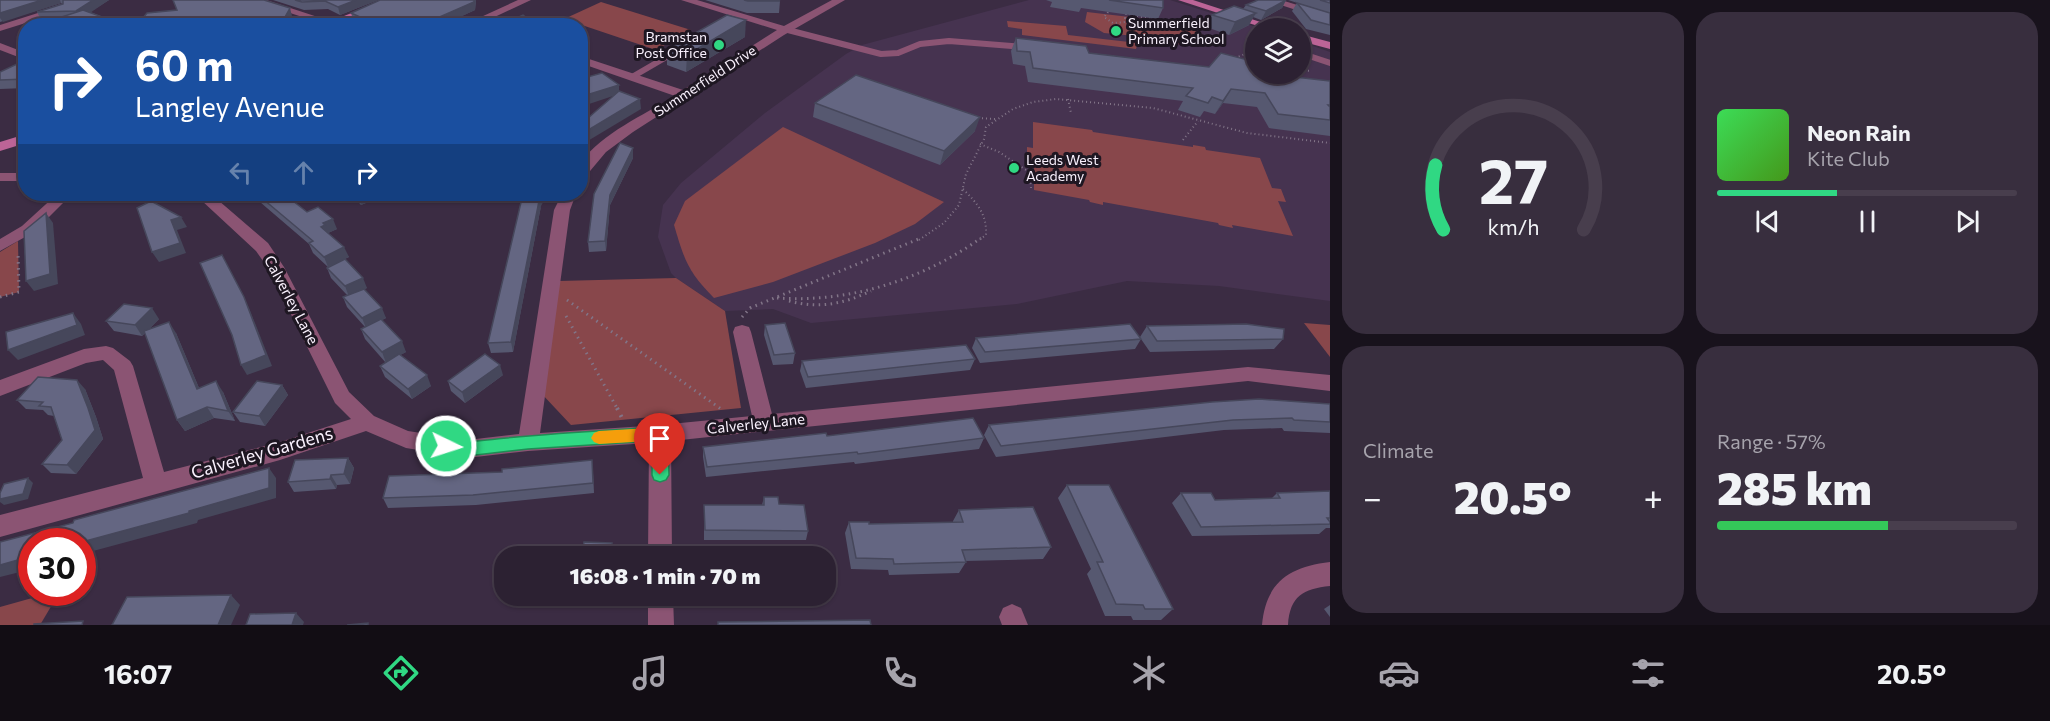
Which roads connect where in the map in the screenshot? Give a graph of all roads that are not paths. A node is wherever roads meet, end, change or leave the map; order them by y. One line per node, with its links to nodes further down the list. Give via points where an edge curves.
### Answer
1 (257, 0): 10 (street)
2 (393, 0): 11 (street)
3 (526, 0): 12 (street)
4 (686, 0): 17 (street, via 732,18)
5 (840, 0): 17 (street, Summerfield Drive)
6 (1183, 0): 14 (street)
7 (1270, 0): 13 (street)
8 (62, 8): 9 (street)
9 (31, 18)
10 (310, 18)
11 (344, 18)
12 (488, 18)
13 (1330, 18)
14 (1245, 19)
15 (18, 22): 16 (street)
16 (0, 28)
17 (784, 29): 21 (lane, via 881,54 949,41); 30 (street, Summerfield Drive)
18 (1311, 40): 20 (street)
19 (0, 46): 23 (street)
20 (1330, 46)
21 (1029, 47)
22 (680, 49): 29 (lane)
23 (18, 54)
24 (1311, 57): 26 (lane)
25 (588, 62): 27 (street)
26 (1330, 63)
27 (597, 65): 28 (street); 29 (street)
28 (588, 70)
29 (632, 77): 30 (street)
30 (685, 95): 33 (street, Summerfield Drive, via 609,144)
31 (18, 141): 32 (street)
32 (0, 147)
33 (588, 164)
34 (0, 177): 35 (street)
35 (18, 177)
36 (58, 201): 39 (street, via 28,229)
37 (213, 201): 43 (street, Calverley Lane, via 262,247 276,267 342,397)
38 (566, 201): 46 (street)
39 (0, 246)
40 (742, 332): 44 (street)
41 (1330, 383): 44 (street, Calverley Lane, via 1248,374)
42 (0, 388): 47 (street, via 84,356 106,353 123,366)
43 (368, 422): 46 (street, Calverley Lane, via 406,440 467,449); 47 (street, Calverley Gardens, via 280,451)
44 (754, 424): 45 (street, Calverley Lane)
45 (660, 434): 46 (street, Calverley Lane); 49 (street)
46 (528, 442)
47 (156, 483): 48 (street, Calverley Gardens)
48 (0, 526)
49 (660, 546)
50 (1330, 573): 53 (street, via 1311,575 1285,590 1275,614)
51 (661, 606): 52 (street)
52 (661, 625)
53 (1275, 625)

